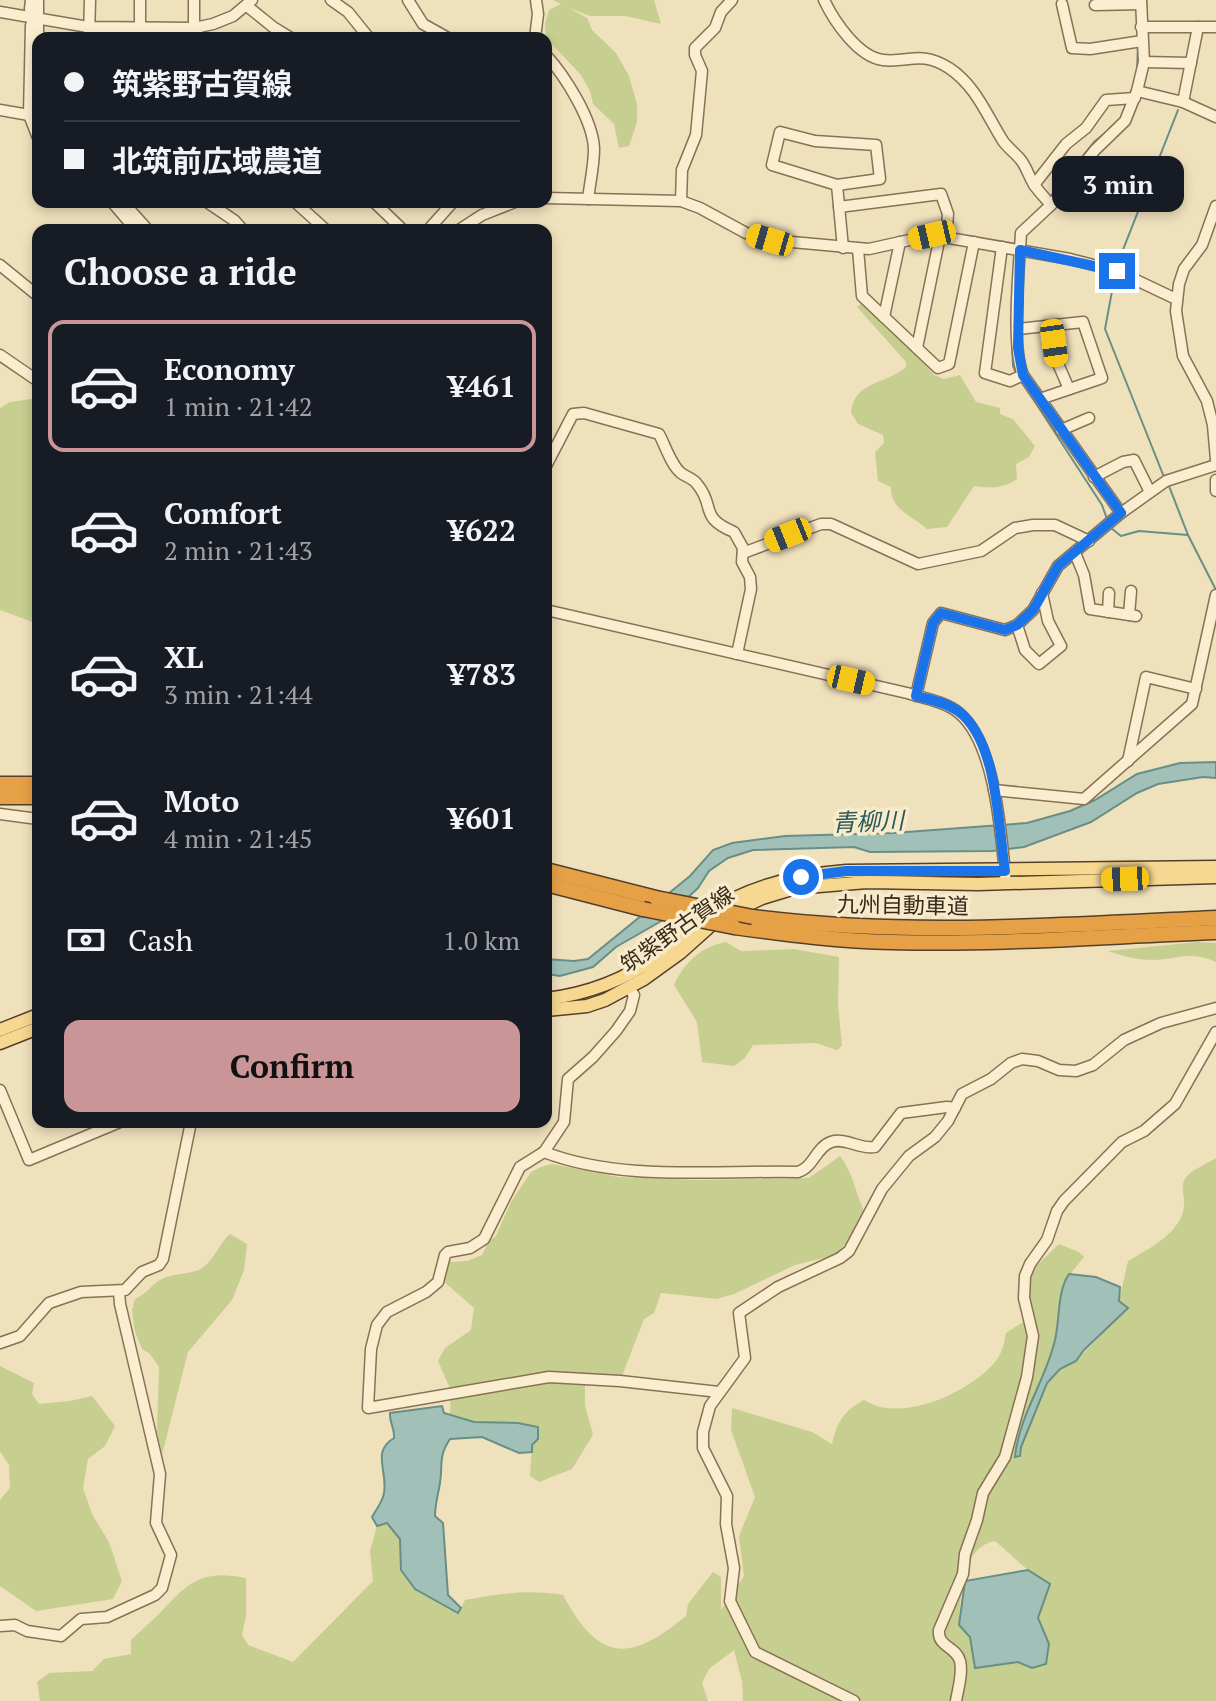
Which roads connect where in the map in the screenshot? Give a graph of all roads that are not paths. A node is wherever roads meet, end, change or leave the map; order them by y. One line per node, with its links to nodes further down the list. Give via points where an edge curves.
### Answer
1 (90, 0): 24 (street)
2 (140, 0): 25 (street)
3 (194, 0): 20 (street)
4 (331, 0): 28 (street)
5 (408, 0): 29 (street, via 423,24)
6 (536, 0): 30 (street)
7 (732, 0): 46 (street, via 695,48 702,71 696,135 682,170)
8 (824, 0): 43 (street, via 842,28 874,57 927,59 969,83)
9 (1117, 2): 10 (street); 14 (street)
10 (1141, 2): 17 (street)
11 (33, 3): 16 (street)
12 (250, 3): 20 (street, via 233,16); 27 (street)
13 (1062, 4): 31 (street, via 1072,48)
14 (1095, 5)
15 (0, 12): 16 (street)
16 (34, 22): 21 (street); 22 (street); 23 (street)
17 (1141, 27): 18 (street); 31 (street)
18 (1198, 27): 19 (street); 35 (street)
19 (1216, 27)
20 (194, 28): 25 (street); 26 (street)
21 (33, 32)
22 (36, 32)
23 (83, 32)
24 (88, 32)
25 (140, 32)
26 (197, 32)
27 (281, 32)
28 (364, 32)
29 (437, 32)
30 (536, 32)
31 (1142, 41): 34 (street)
32 (32, 59): 39 (street)
33 (552, 62): 45 (street, via 591,131)
34 (1144, 62): 35 (street); 36 (street)
35 (1191, 63): 37 (street)
36 (1136, 94): 37 (street); 43 (street, via 1106,100); 47 (street, via 1125,121)
37 (1183, 102): 40 (street)
38 (0, 110): 39 (street)
39 (29, 115): 41 (street)
40 (1216, 117)
41 (32, 123)
42 (837, 185): 42 (street, via 772,165 780,132 815,141 876,145 880,179); 49 (street)
43 (1034, 185): 47 (street)
44 (552, 198): 45 (street)
45 (588, 199): 46 (street)
46 (681, 201): 68 (street, via 758,236)
47 (1051, 205): 70 (street, via 1021,233)
48 (1216, 206): 73 (street, via 1202,245 1184,269)
49 (839, 207): 64 (street, via 941,194 948,214); 68 (street)
50 (117, 208): 57 (street)
51 (128, 208): 58 (street)
52 (216, 208): 59 (street)
53 (302, 208): 60 (street)
54 (380, 208): 61 (street)
55 (448, 208): 62 (street)
56 (500, 208): 63 (street)
57 (131, 224)
58 (143, 224)
59 (238, 224)
60 (319, 224)
61 (397, 224)
62 (433, 224)
63 (468, 224)
64 (943, 237): 65 (street); 66 (street); 77 (street)
65 (900, 242): 69 (street); 74 (street)
66 (974, 242): 67 (street); 77 (street, via 949,364 938,368)
67 (1002, 247): 70 (street); 79 (street, via 985,373 1010,381)
68 (843, 248): 69 (street)
69 (858, 249): 74 (street, via 862,296)
70 (1020, 250): 73 (street, via 1117,271); 76 (street)
71 (0, 265): 72 (street)
72 (32, 291)
73 (1176, 299): 86 (street, via 1178,336 1207,401)
74 (884, 317): 77 (street)
75 (1051, 326): 76 (street); 81 (street, via 1056,359); 81 (street, via 1083,322 1102,378)
76 (1018, 329): 79 (street)
77 (917, 348)
78 (0, 355): 80 (street)
79 (1023, 375): 82 (street)
80 (32, 377)
81 (1069, 389): 82 (street)
82 (1040, 399): 84 (street)
83 (1089, 418): 84 (street)
84 (1061, 430): 87 (street)
85 (552, 454): 93 (street, via 573,414 659,434 679,472 696,481 707,512 719,526 734,532)
86 (1216, 463): 90 (street)
87 (1094, 477): 90 (street, via 1134,460); 91 (street)
88 (1216, 480): 89 (street)
89 (1216, 491)
90 (1150, 492): 91 (street)
91 (1121, 513): 92 (street)
92 (1089, 541): 93 (street, via 1055,525 1033,525 1015,528 981,551 918,564 831,524 811,526); 94 (street)
93 (743, 553): 102 (street, via 751,589)
94 (1075, 553): 96 (street, via 1058,566); 100 (street, via 1090,609)
95 (1131, 591): 100 (street, via 1132,616)
96 (1042, 593): 101 (street); 101 (street, via 1061,646 1039,664 1025,650)
97 (1109, 593): 100 (street)
98 (1216, 595): 103 (street)
99 (552, 611): 102 (street)
100 (1108, 612)
101 (1017, 625): 104 (street, via 1005,630 941,613 933,623)
102 (737, 654): 104 (street)
103 (1196, 689): 105 (street, via 1192,704); 105 (street, via 1146,677)
104 (916, 696): 108 (street, via 957,711 975,729)
105 (1128, 761): 108 (street, via 1084,799)
106 (0, 784): 107 (highway)
107 (32, 784)
108 (994, 790): 115 (street)
109 (0, 797): 110 (highway)
110 (32, 797)
111 (0, 814): 112 (street)
112 (32, 818)
113 (1216, 867): 115 (main road, 筑紫野古賀線)
114 (552, 872): 118 (highway, 九州自動車道, bridge, via 753,917 853,928 955,930)
115 (1006, 877): 116 (main road, 筑紫野古賀線); 120 (main road, 筑紫野古賀線, via 846,882 779,891 718,919); 121 (main road, 筑紫野古賀線, via 846,871 764,886 706,915 661,954 621,979)
116 (1216, 877)
117 (552, 886): 119 (highway, 九州自動車道, bridge, via 734,927 893,942)
118 (1216, 918)
119 (1216, 932)
120 (629, 988): 123 (main road, 筑紫野古賀線, via 587,1006); 133 (street, via 634,995 630,1011 568,1079 564,1122)
121 (552, 998)
122 (1216, 1008): 130 (street, via 1161,1023 1076,1071 1030,1058 1011,1063 962,1094)
123 (552, 1009)
124 (32, 1017): 125 (main road)
125 (0, 1030)
126 (32, 1030): 128 (main road)
127 (1216, 1032): 139 (street, via 1175,1104 1122,1142 1064,1201 1025,1276 1033,1336 1027,1377 1005,1457 983,1493 963,1574 939,1630 943,1644 960,1659)
128 (0, 1043)
129 (0, 1090): 131 (street, via 29,1160)
130 (955, 1108): 133 (street, via 901,1113 875,1147 833,1141 798,1172 673,1173 576,1162); 136 (street, via 935,1137 909,1156 882,1189 849,1251 739,1313 745,1358)
131 (106, 1128)
132 (190, 1128): 134 (street, via 163,1259)
133 (544, 1152): 136 (street, via 520,1167 484,1239 448,1252 438,1282 387,1312 377,1325 368,1408 549,1377)
134 (119, 1291): 135 (street, via 81,1292 49,1303 20,1336); 137 (street, via 160,1474 156,1523 171,1555 163,1585 155,1595 107,1617 81,1619 61,1636)
135 (0, 1343)
136 (719, 1392): 138 (street, via 710,1406 703,1448 727,1496 734,1568 730,1601 755,1652)
137 (0, 1626)
138 (854, 1701)
139 (956, 1701)

